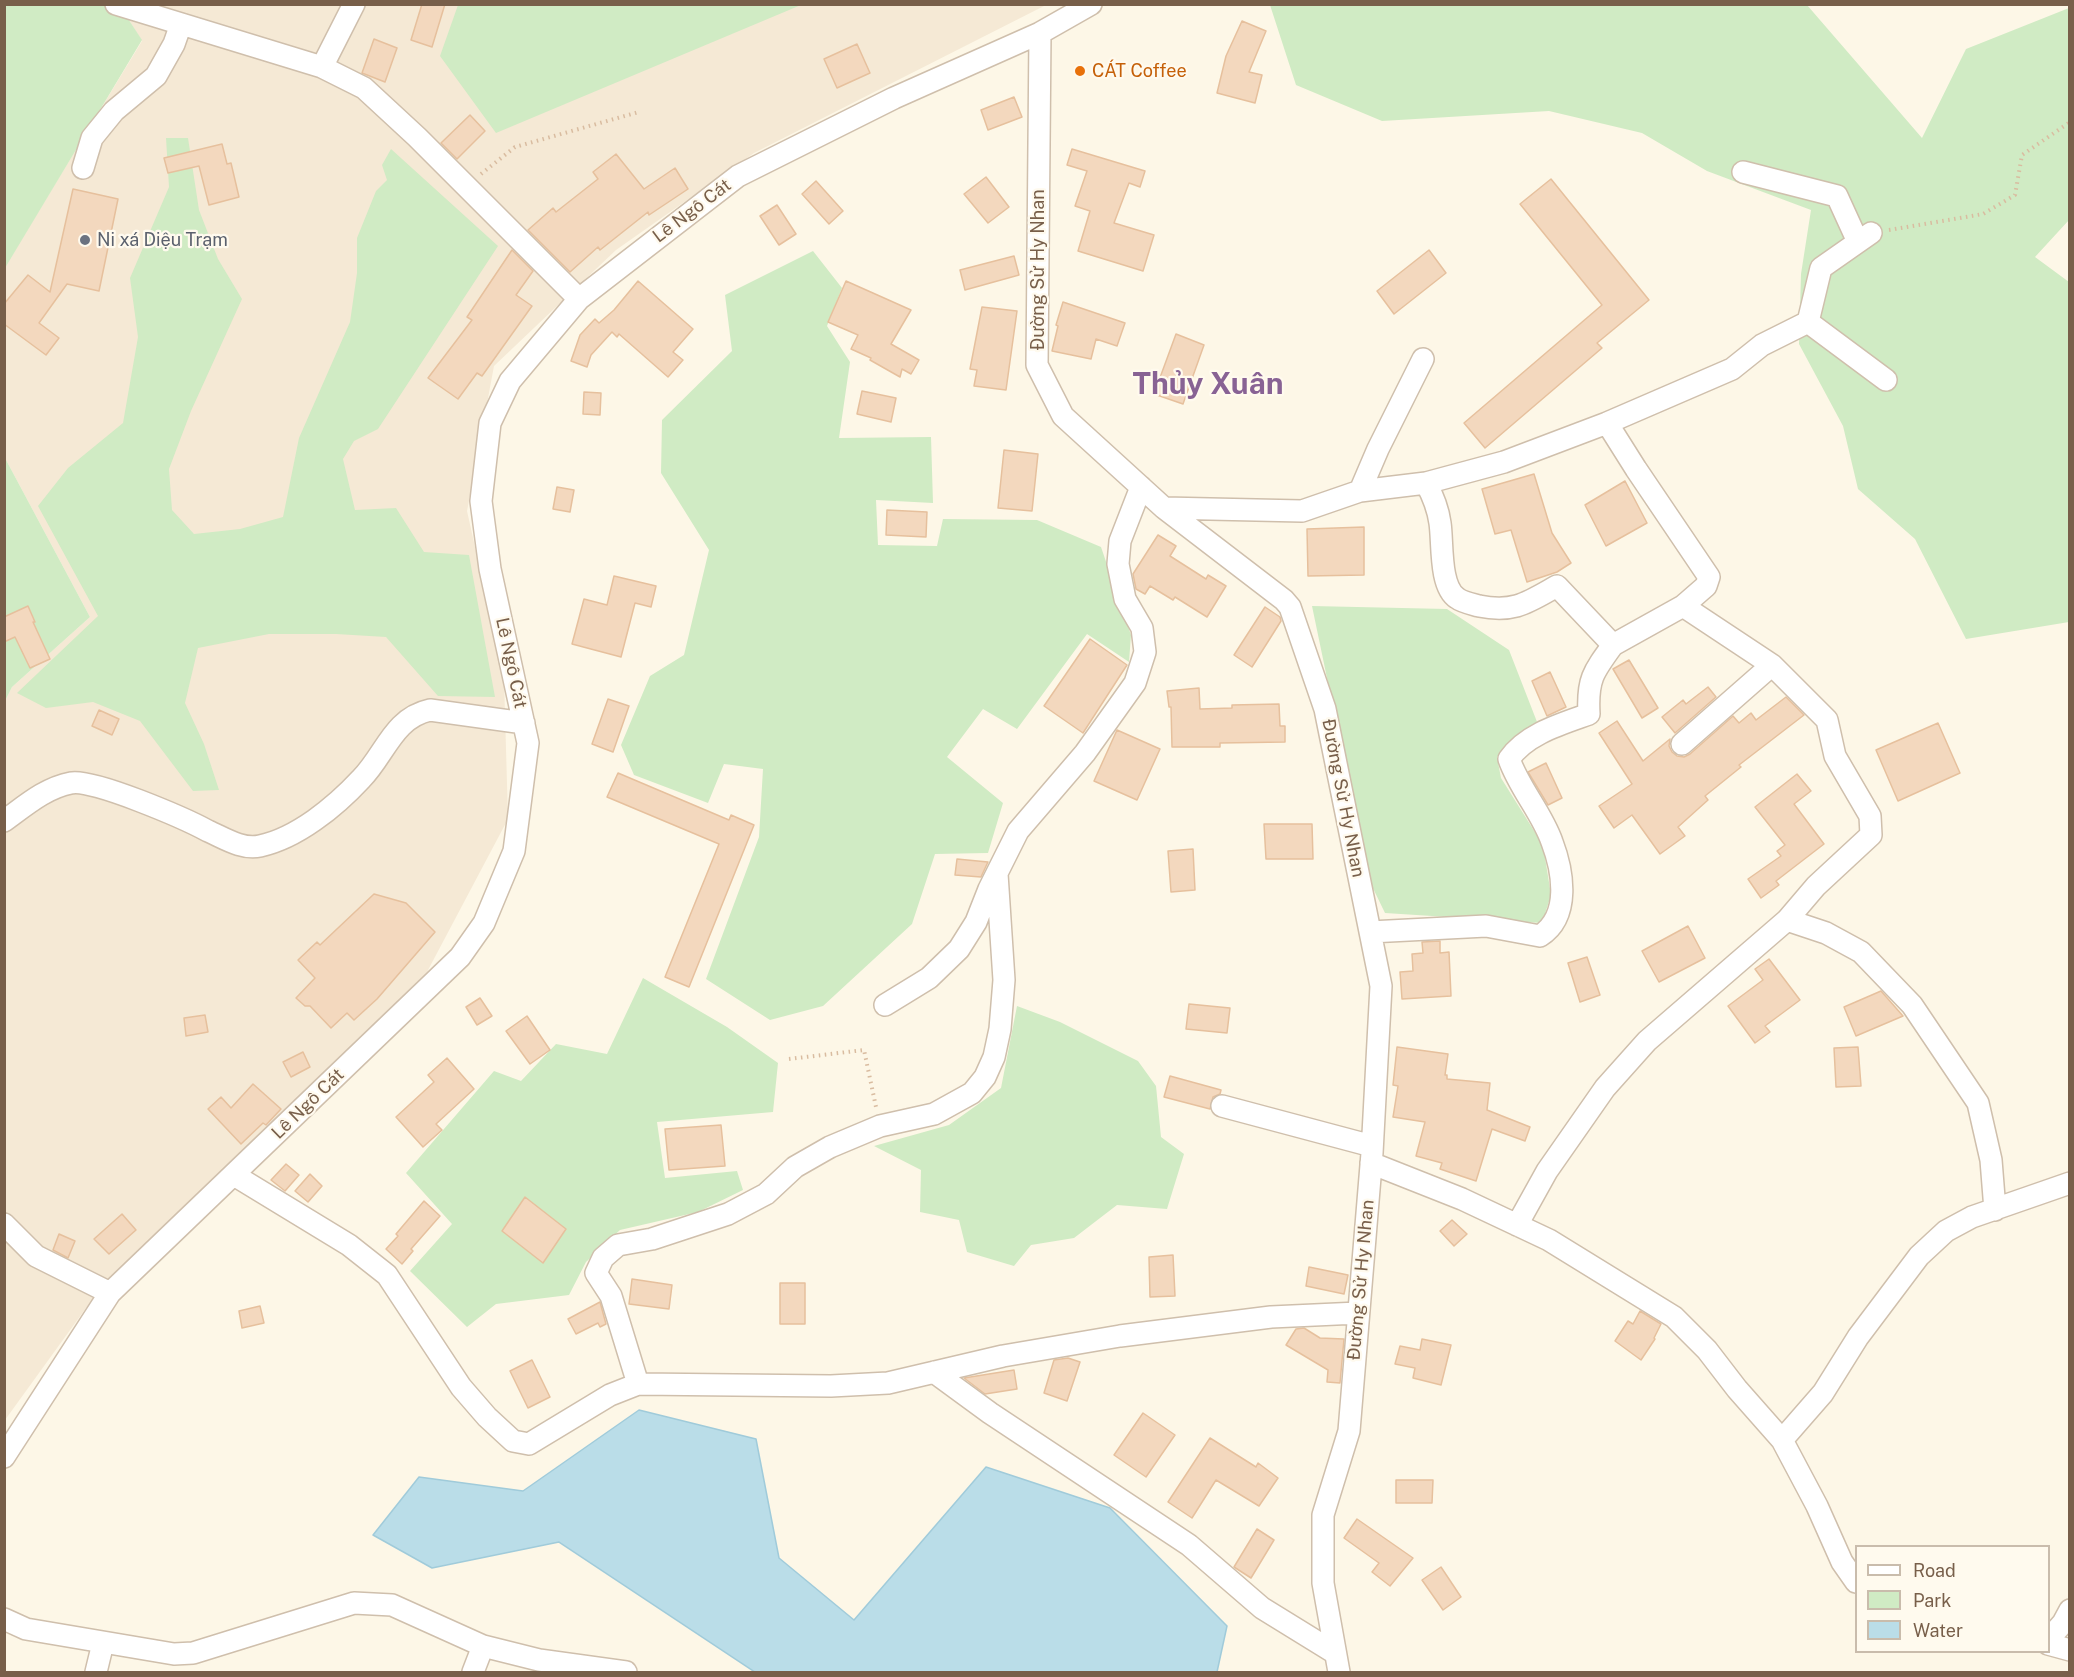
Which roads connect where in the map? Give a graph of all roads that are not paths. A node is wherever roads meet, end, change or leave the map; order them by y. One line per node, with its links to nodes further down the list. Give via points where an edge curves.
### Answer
1 (116, 4): 4 (street)
2 (354, 4): 6 (street)
3 (1091, 4): 5 (street, Lê Ngô Cát)
4 (181, 24): 6 (street); 7 (street, via 156,76 114,111 92,138)
5 (1040, 33): 9 (street, Lê Ngô Cát, via 738,176); 15 (street, Đường Sử Hy Nhan, via 1037,365 1063,416)
6 (322, 67): 9 (street, via 364,88)
7 (84, 168)
8 (1743, 172): 10 (street, via 1837,196 1864,238 1821,268)
9 (579, 299): 21 (street, Lê Ngô Cát, via 510,381 490,423 481,501 490,569)
10 (1808, 322): 12 (street); 13 (street, via 1762,345 1732,369)
11 (1423, 359): 16 (street)
12 (1886, 380)
13 (1607, 423): 14 (street, via 1504,462); 18 (street, via 1709,577 1706,586)
14 (1426, 483): 16 (street); 19 (street, via 1440,522 1444,574 1456,598 1496,609 1513,609 1557,586)
15 (1141, 487): 17 (street, Đường Sử Hy Nhan); 24 (street, via 1120,541 1118,564 1125,599 1142,628 1145,652 1135,683 1085,753 1018,831)
16 (1360, 491): 17 (street, via 1302,511)
17 (1164, 508): 26 (street, Đường Sử Hy Nhan, via 1290,607 1325,709)
18 (1683, 606): 19 (street); 20 (street)
19 (1613, 645): 26 (street, via 1594,670 1588,693 1589,714 1554,727 1515,750 1509,759 1552,841 1562,882 1558,916 1549,930 1540,936 1486,926)
20 (1772, 665): 22 (street); 25 (street, via 1827,720 1835,756 1870,816 1872,827 1871,835 1815,886)
21 (524, 723): 23 (street, via 430,710 417,713 404,722 362,778 304,829 259,847 245,847 106,789 73,782 43,793); 30 (street, Lê Ngô Cát, via 528,743 513,851 484,923 460,957)
22 (1682, 744)
23 (4, 822)
24 (997, 874): 27 (street, via 959,949 929,978); 38 (street, via 1004,980 1000,1029 985,1077 972,1093 934,1114 880,1126 830,1147 795,1167 766,1194 728,1214 652,1239 618,1245 603,1258 596,1273 611,1296)
25 (1787, 921): 32 (street, via 1826,933 1861,952 1912,1005 1978,1103 1991,1161); 34 (street, via 1647,1041 1612,1080 1547,1171)
26 (1370, 932): 29 (street, Đường Sử Hy Nhan, via 1381,986)
27 (885, 1005)
28 (1222, 1106): 29 (street)
29 (1371, 1154): 34 (street); 36 (street, Đường Sử Hy Nhan)
30 (234, 1175): 35 (street, Lê Ngô Cát); 38 (street, via 349,1245 387,1275 461,1387 513,1441 529,1444 610,1395)
31 (2070, 1183): 32 (street)
32 (1995, 1210): 39 (street, via 1946,1230 1919,1256 1858,1337 1823,1393)
33 (4, 1224): 35 (street, via 36,1256)
34 (1517, 1225): 39 (street, via 1549,1240 1674,1317 1707,1350)
35 (110, 1293): 40 (street, Lê Ngô Cát)
36 (1358, 1313): 37 (street, via 1271,1317 1120,1336); 49 (street, Đường Sử Hy Nhan, via 1349,1431 1323,1515 1323,1583)
37 (934, 1372): 38 (street, via 888,1383 831,1386); 49 (street, via 1189,1545 1262,1608)
38 (638, 1384)
39 (1782, 1440): 41 (street, via 1842,1562)
40 (4, 1457)
41 (1855, 1579)
42 (2070, 1610): 44 (street)
43 (4, 1619): 45 (street, via 26,1629)
44 (2050, 1639)
45 (103, 1643): 47 (street, via 174,1654 193,1653 354,1603 372,1602 392,1605); 50 (street)
46 (2050, 1644): 48 (street)
47 (483, 1646): 51 (street); 52 (street, via 539,1660)
48 (2070, 1650)
49 (1337, 1663)
50 (96, 1672)
51 (473, 1672)
52 (626, 1672)

